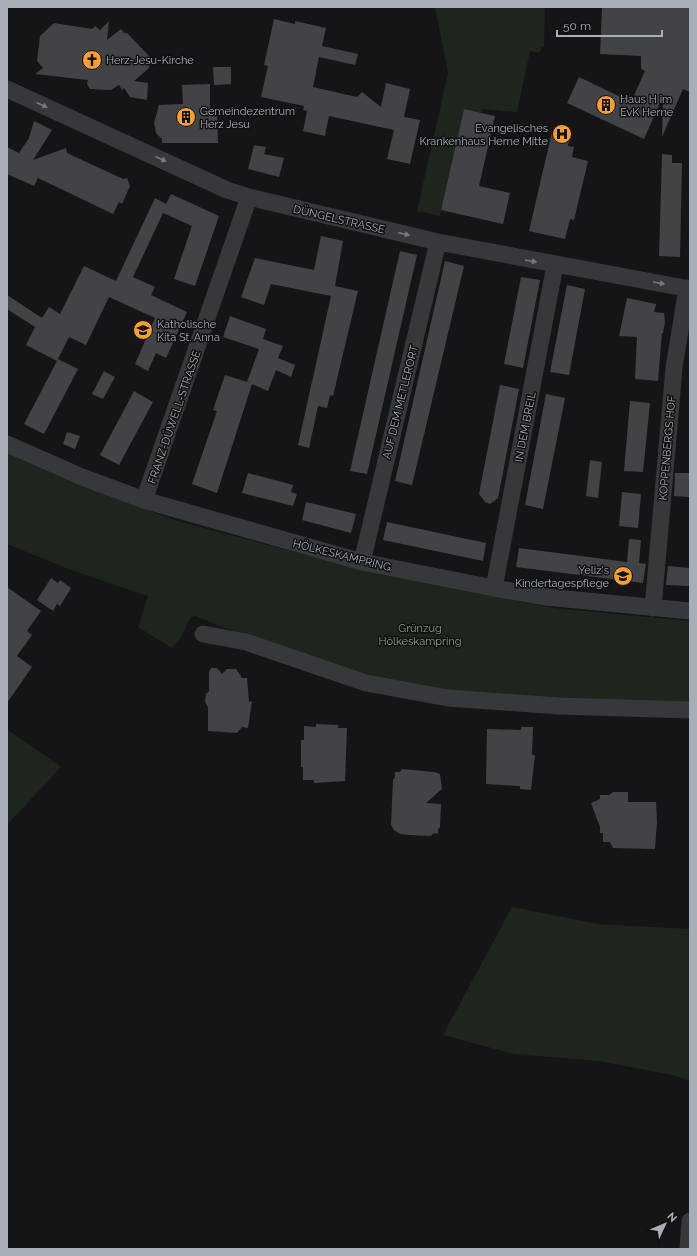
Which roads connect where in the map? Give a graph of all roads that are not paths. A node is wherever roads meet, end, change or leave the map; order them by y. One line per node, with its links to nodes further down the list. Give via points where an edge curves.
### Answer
1 (7, 89): 2 (street, DÜNGELSTRASSE, one-way to 2, via 227,190)
2 (249, 197): 3 (street, DÜNGELSTRASSE, one-way to 3); 7 (street, FRANZ-DÜWELL-STRASSE)
3 (438, 242): 4 (street, DÜNGELSTRASSE, one-way to 4); 8 (street, AUF DEM METLERORT)
4 (555, 265): 5 (street, DÜNGELSTRASSE, one-way to 5); 9 (street, IN DEM BREIL)
5 (688, 289): 10 (street, KOPPENBERGS HOF, via 674,368)
6 (7, 444): 7 (street, HÖLKESKAMPRING)
7 (144, 500): 8 (street, HÖLKESKAMPRING)
8 (362, 562): 9 (street, HÖLKESKAMPRING)
9 (494, 588): 10 (street, HÖLKESKAMPRING, via 546,597)
10 (653, 608): 11 (street, HÖLKESKAMPRING)
11 (690, 611)
12 (203, 634): 13 (street, via 246,642 366,683 448,698 559,706)
13 (690, 710)
14 (690, 1221): 15 (street)
15 (688, 1249)

